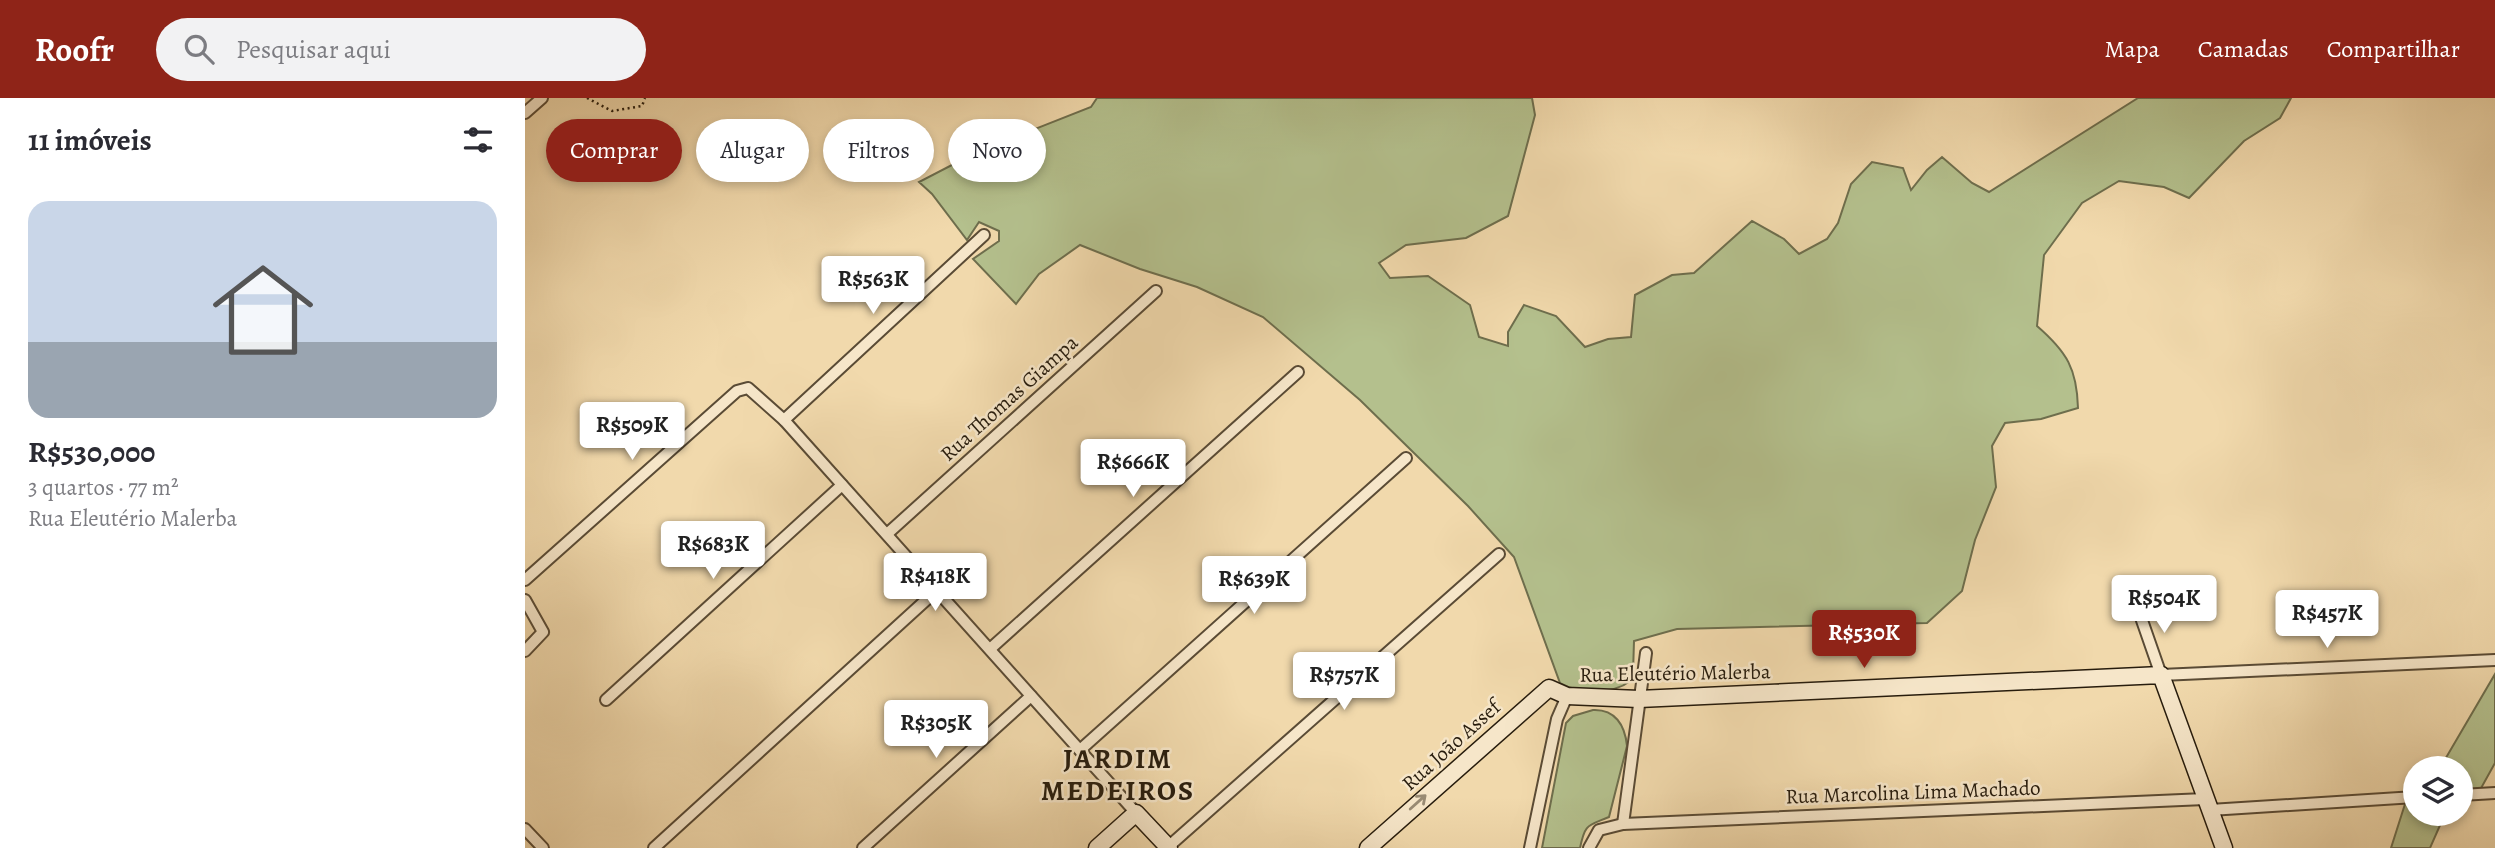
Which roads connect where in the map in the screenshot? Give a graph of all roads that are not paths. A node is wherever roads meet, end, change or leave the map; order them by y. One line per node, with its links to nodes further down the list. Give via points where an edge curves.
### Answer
1 (542, 98): 2 (street)
2 (525, 113)
3 (984, 234): 6 (street)
4 (1156, 290): 9 (street, Rua Thomas Giampa)
5 (1297, 372): 15 (street)
6 (784, 420): 8 (street); 11 (street, via 754,391 737,391)
7 (1406, 458): 24 (street)
8 (842, 485): 9 (street); 23 (street)
9 (887, 534): 12 (street)
10 (1499, 554): 36 (street)
11 (525, 579)
12 (936, 591): 15 (street); 33 (street)
13 (525, 600): 16 (street, via 543,632)
14 (2137, 606): 19 (street)
15 (990, 649): 20 (street)
16 (525, 651)
17 (1646, 653): 22 (street)
18 (2495, 660): 19 (street)
19 (2161, 675): 22 (street, Rua Eleutério Malerba); 28 (street)
20 (1031, 696): 24 (street); 34 (street)
21 (1567, 696): 22 (street, Rua Eleutério Malerba); 37 (street, Rua João Assef, one-way to 21, via 1544,690); 38 (street, via 1557,719)
22 (1640, 699): 30 (street)
23 (606, 700)
24 (1080, 750): 29 (street)
25 (2495, 793): 26 (street)
26 (2473, 794)
27 (2403, 797): 28 (street, Rua Marcolina Lima Machado)
28 (2207, 804): 30 (street, Rua Marcolina Lima Machado); 40 (street)
29 (1136, 813): 35 (street); 36 (street)
30 (1623, 824): 39 (street, via 1599,830)
31 (525, 829): 32 (street)
32 (544, 848)
33 (654, 848)
34 (863, 848)
35 (1097, 848)
36 (1169, 848)
37 (1368, 848)
38 (1530, 848)
39 (1589, 848)
40 (2224, 848)

